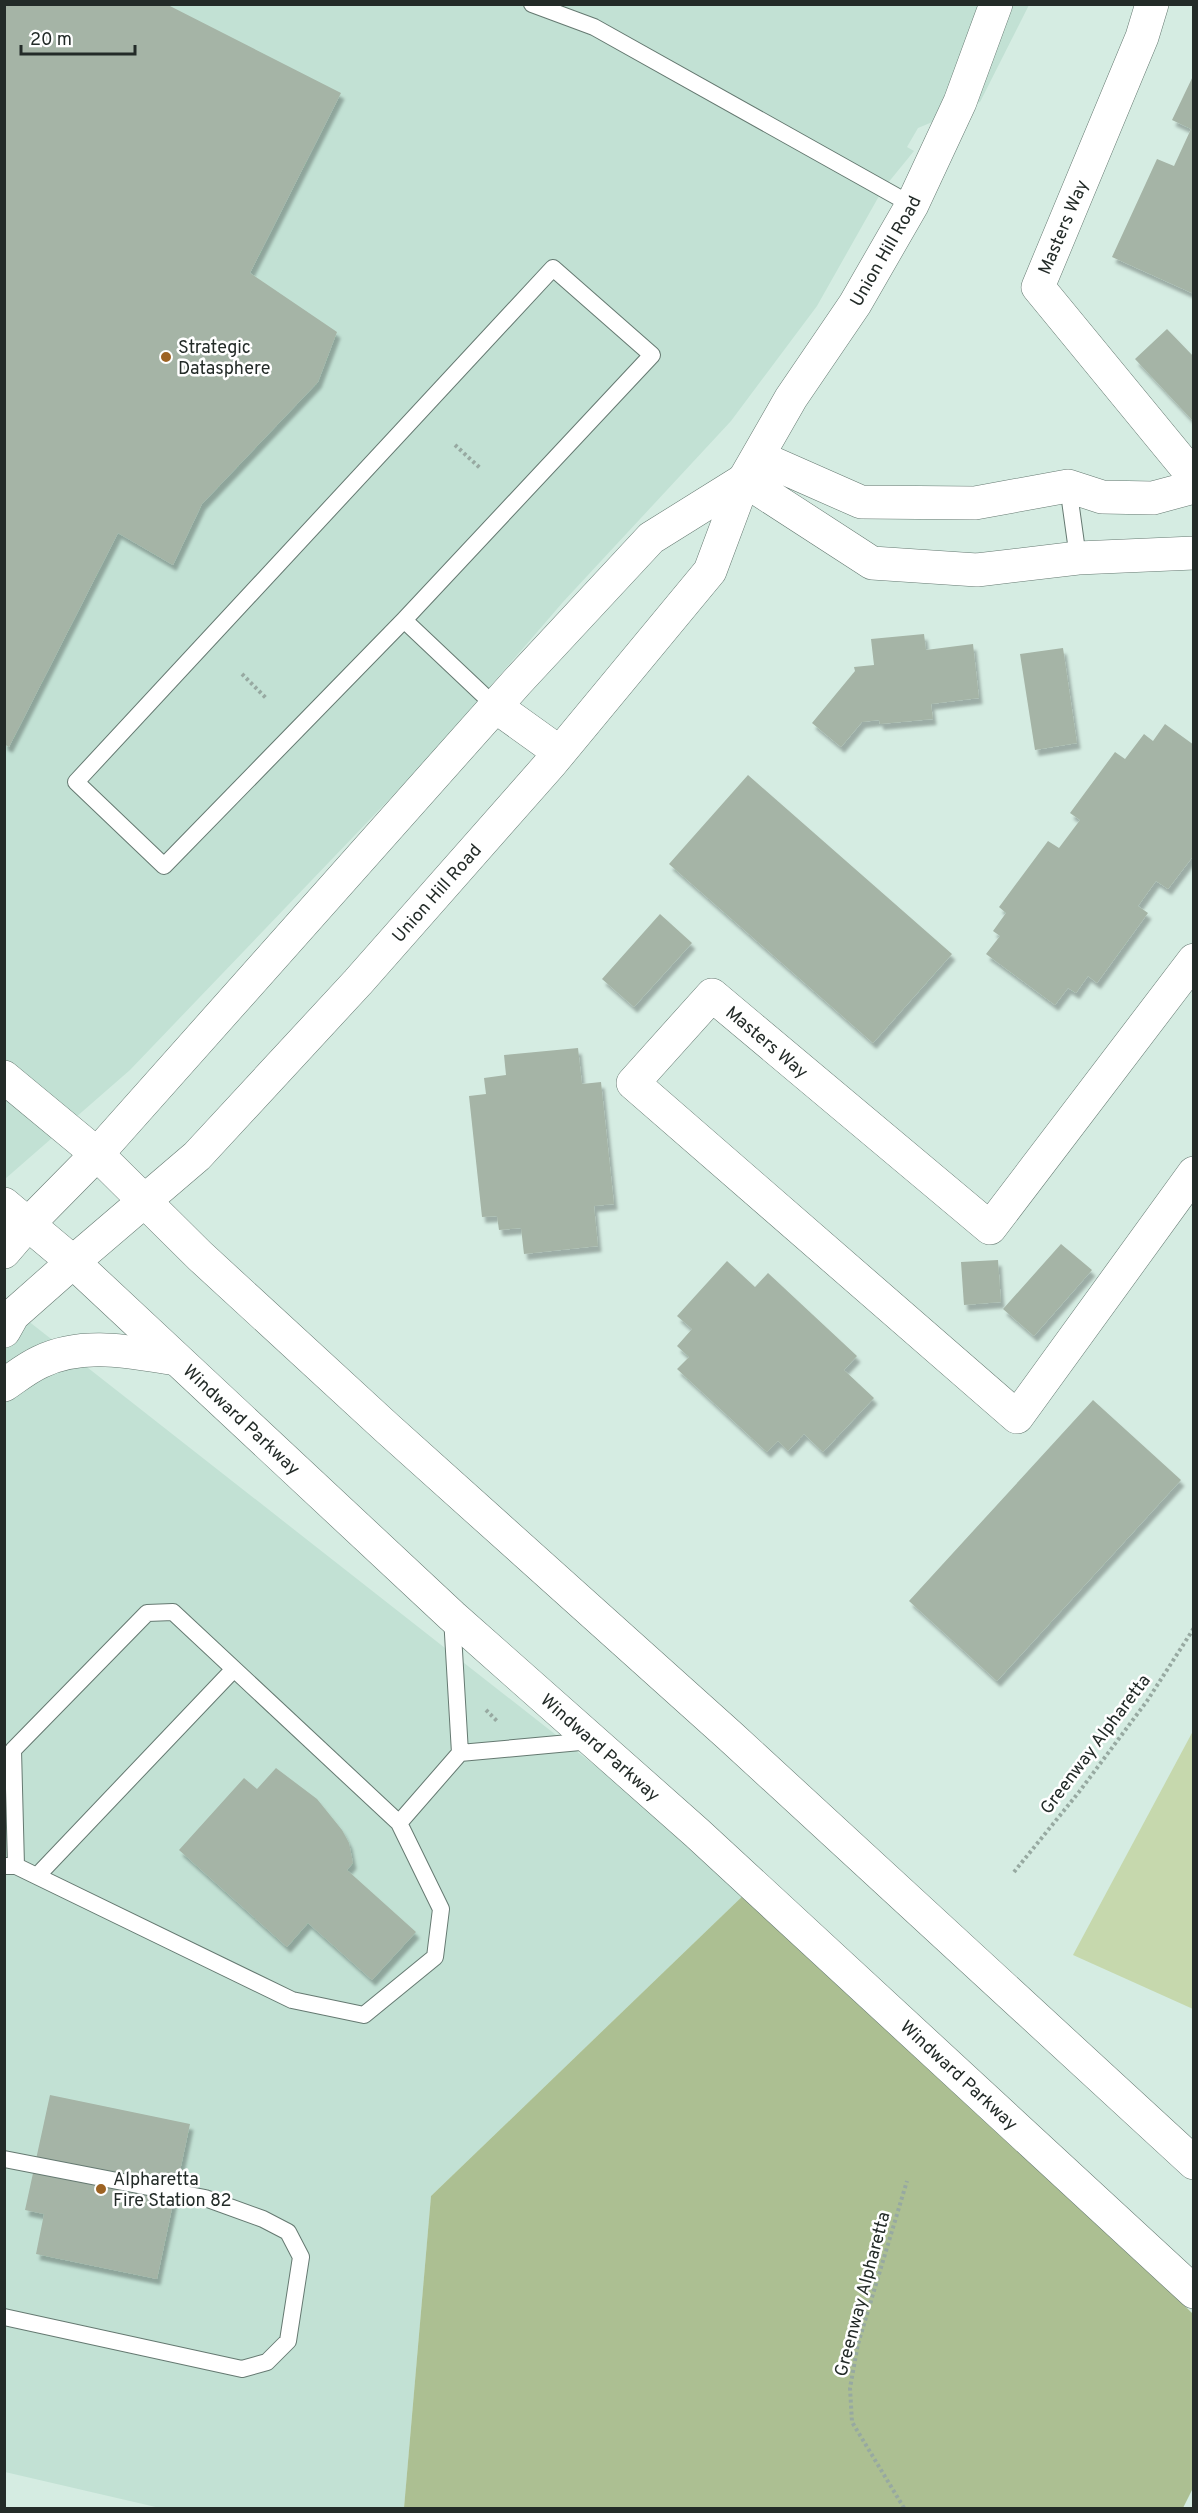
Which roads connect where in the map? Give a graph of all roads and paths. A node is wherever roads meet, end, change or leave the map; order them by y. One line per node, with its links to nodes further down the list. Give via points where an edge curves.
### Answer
1 (532, 4): 4 (lane, via 594,27)
2 (996, 4): 4 (street, Union Hill Road, via 960,102)
3 (1152, 4): 8 (street, Masters Way, via 1142,38 1038,287)
4 (912, 205): 7 (street, Union Hill Road, via 855,304 791,398)
5 (455, 445): 6 (path)
6 (480, 468)
7 (752, 469): 11 (street); 14 (street); 18 (street, Union Hill Road, via 651,538); 19 (street, Union Hill Road, via 710,571)
8 (1194, 477)
9 (1068, 486): 10 (street, via 1102,497 1153,498); 11 (street, via 975,503); 13 (lane)
10 (1194, 487)
11 (861, 502): 14 (street)
12 (1194, 553): 13 (street)
13 (1078, 558): 14 (street, via 977,570)
14 (872, 563)
15 (404, 620): 15 (lane, via 652,355 553,268 76,783 164,866); 18 (lane)
16 (242, 674): 17 (path)
17 (267, 699)
18 (495, 706): 19 (street); 22 (street, Union Hill Road)
19 (559, 753): 24 (street, Union Hill Road, via 231,1120)
20 (1194, 960): 23 (street, Masters Way, via 990,1228 712,995 633,1083 1017,1417)
21 (4, 1077): 22 (street)
22 (96, 1154): 24 (street); 25 (street, Union Hill Road)
23 (1194, 1173)
24 (144, 1200): 27 (street, Union Hill Road); 43 (street, via 387,1428 730,1736)
25 (16, 1214): 26 (street, Union Hill Road); 27 (street, Windward Parkway)
26 (4, 1252)
27 (73, 1262): 28 (street, Union Hill Road, via 13,1315); 29 (street, Windward Parkway)
28 (4, 1331)
29 (176, 1359): 30 (street, via 112,1349 86,1350 40,1362); 31 (street, Windward Parkway)
30 (4, 1385)
31 (452, 1616): 36 (street, Windward Parkway); 37 (lane)
32 (1194, 1628): 40 (path, Greenway Alpharetta, via 1147,1701)
33 (234, 1669): 38 (lane); 39 (lane, via 173,1612 147,1613 13,1750); 41 (lane)
34 (484, 1709): 35 (path)
35 (500, 1724)
36 (593, 1741): 37 (lane); 45 (street, Windward Parkway)
37 (460, 1754): 38 (lane)
38 (399, 1823): 41 (lane, via 441,1909 435,1957 364,2015 292,2000)
39 (10, 1866): 41 (lane)
40 (1014, 1872)
41 (37, 1876)
42 (4, 2159): 46 (lane, via 205,2198 288,2232 301,2257 288,2342 267,2362 242,2369)
43 (1194, 2163)
44 (907, 2181): 47 (path, Greenway Alpharetta, via 858,2344 850,2388 852,2421)
45 (1194, 2292)
46 (4, 2317)
47 (904, 2508)

